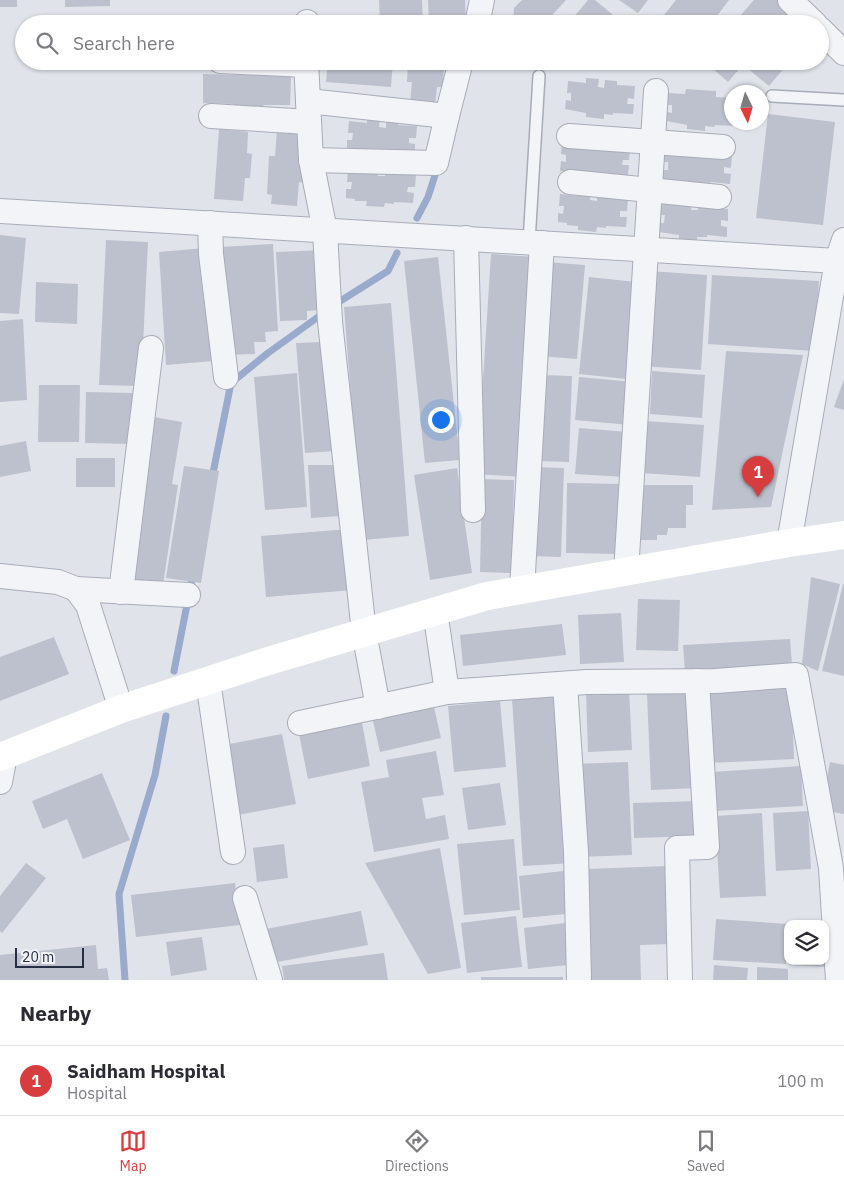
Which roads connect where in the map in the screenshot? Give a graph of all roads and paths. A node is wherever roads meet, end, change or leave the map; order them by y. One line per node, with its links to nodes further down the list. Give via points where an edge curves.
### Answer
1 (482, 0): 3 (street)
2 (790, 0): 4 (street)
3 (479, 15)
4 (806, 15)
5 (829, 38): 6 (street)
6 (844, 53)
7 (306, 70): 13 (street)
8 (459, 70): 15 (street)
9 (539, 76): 27 (lane)
10 (656, 91): 17 (street)
11 (772, 96): 12 (lane)
12 (844, 100)
13 (309, 112): 14 (street); 15 (street); 19 (street)
14 (211, 116)
15 (446, 116): 19 (street, via 436,163)
16 (569, 136): 17 (street)
17 (652, 142): 18 (street); 21 (street)
18 (723, 147)
19 (311, 160): 25 (street)
20 (570, 182): 21 (street)
21 (649, 190): 22 (street); 28 (street)
22 (719, 196)
23 (0, 211): 24 (street)
24 (210, 223): 25 (street); 31 (street)
25 (325, 231): 26 (street); 42 (street, via 330,322)
26 (466, 238): 27 (street); 32 (street)
27 (536, 243): 28 (street); 38 (street)
28 (645, 249): 29 (street); 35 (street)
29 (841, 250): 34 (street)
30 (151, 348): 39 (street)
31 (226, 377)
32 (473, 510)
33 (844, 535): 34 (street)
34 (789, 543): 35 (street)
35 (626, 572): 38 (street)
36 (0, 576): 37 (street, via 58,582)
37 (76, 589): 39 (street); 48 (street, via 88,605)
38 (522, 590): 41 (street)
39 (121, 592): 40 (street)
40 (188, 596)
41 (435, 611): 42 (street); 46 (street)
42 (364, 632): 43 (street); 47 (street)
43 (208, 681): 48 (street); 52 (street)
44 (697, 681): 45 (street); 56 (street, via 707,847 677,848); 57 (street, via 796,675 831,868)
45 (565, 684): 46 (street); 55 (street, via 576,852)
46 (447, 692): 47 (street)
47 (378, 707): 49 (street)
48 (121, 710): 50 (street)
49 (300, 723)
50 (2, 756): 51 (street)
51 (0, 782)
52 (233, 852)
53 (245, 898): 54 (street)
54 (270, 980)
55 (579, 980)
56 (680, 980)
57 (838, 980)

